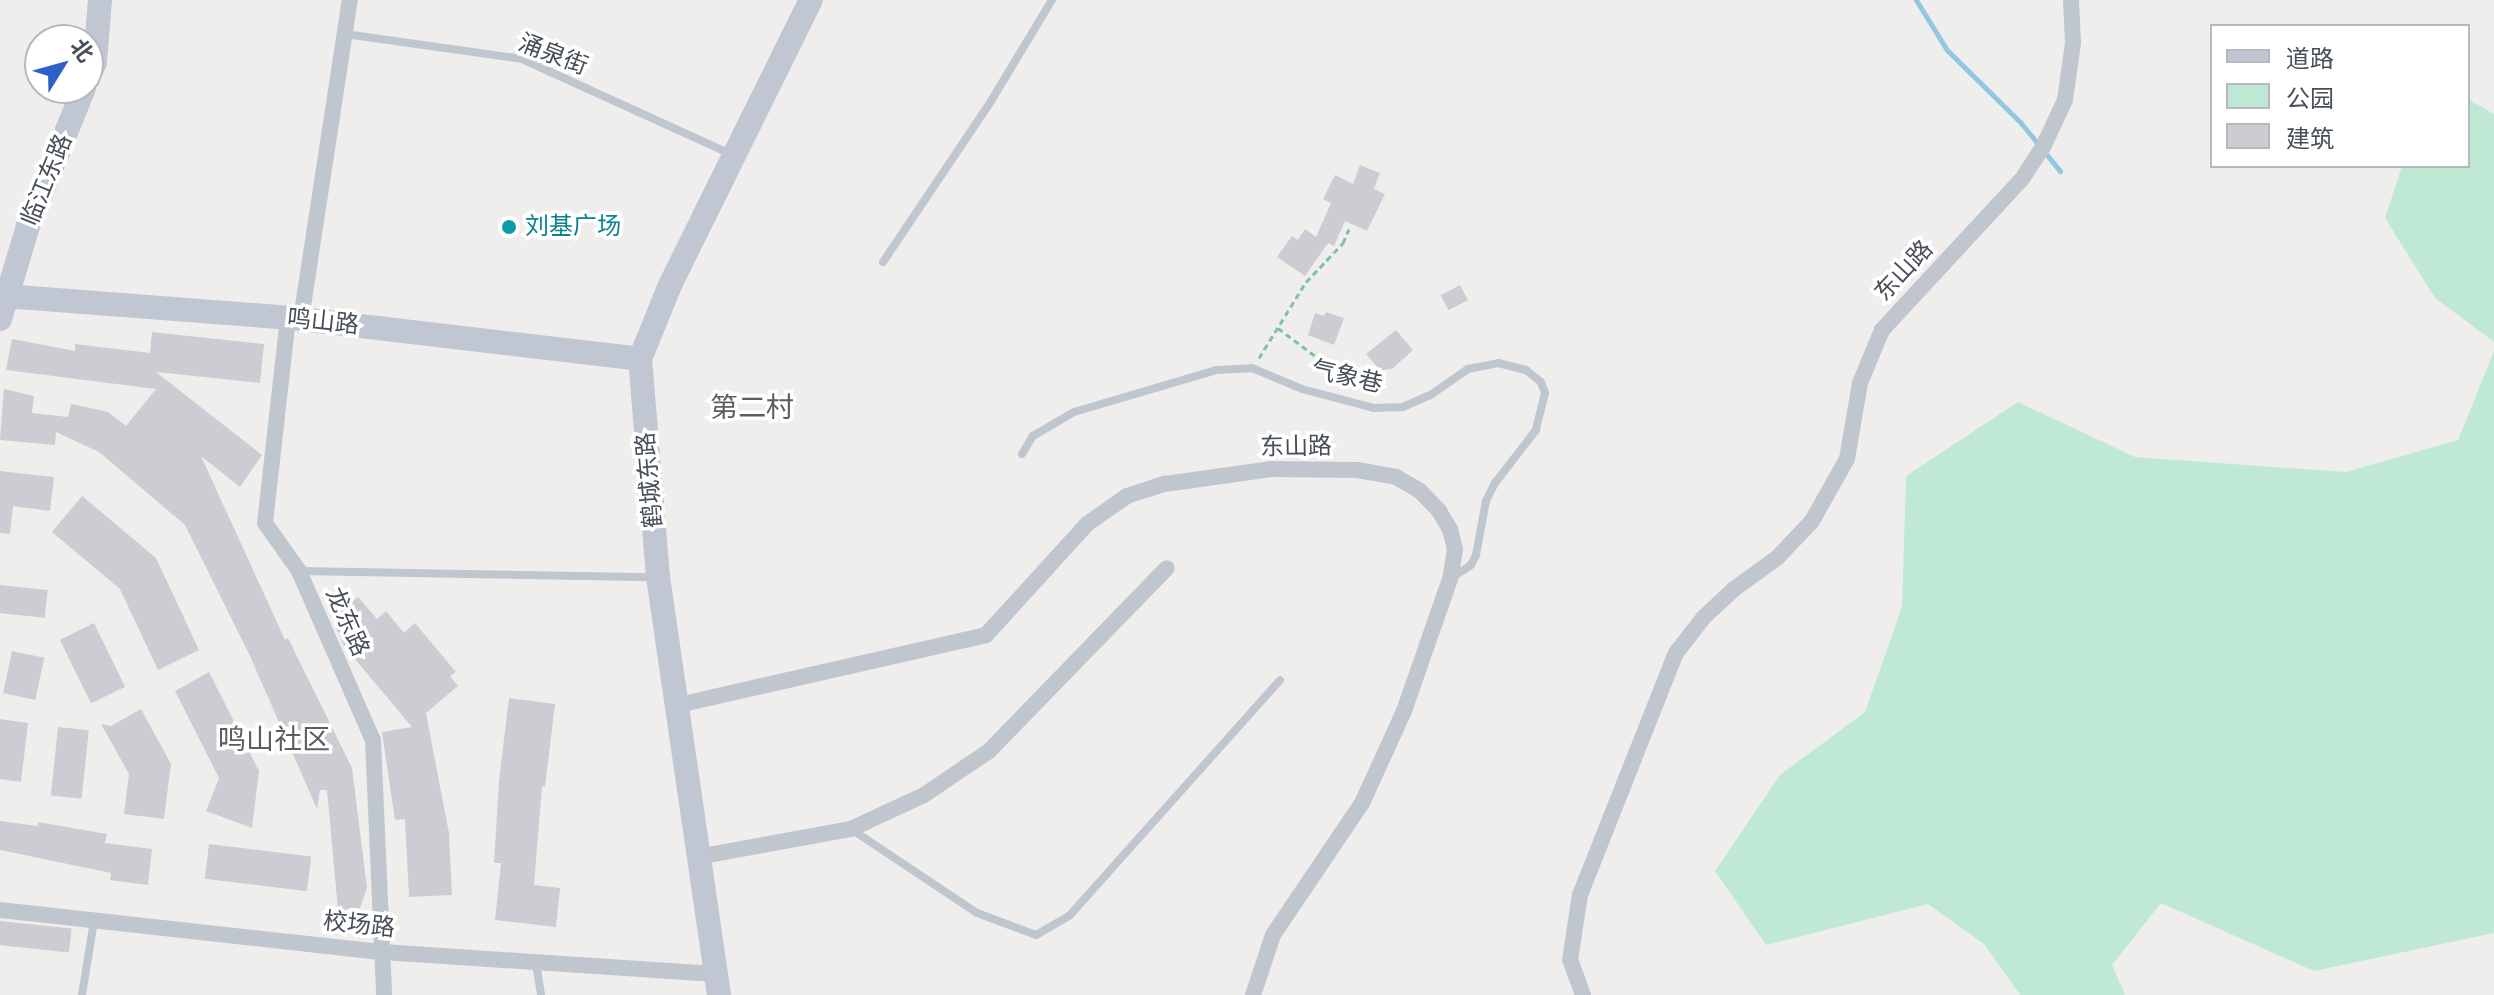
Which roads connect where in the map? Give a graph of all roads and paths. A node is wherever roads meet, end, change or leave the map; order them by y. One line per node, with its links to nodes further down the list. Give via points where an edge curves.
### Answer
1 (100, 0): 6 (street)
2 (350, 0): 7 (street, 龙东路)
3 (811, 0): 9 (street, 鹤城东路)
4 (1052, 0): 11 (lane)
5 (2071, 0): 36 (street, 东山路, via 2073,43 2065,100 2039,153 2022,179 1882,330 1860,383 1847,459 1812,521 1777,558 1704,617 1676,653 1580,895 1570,960)
6 (98, 24)
7 (345, 34): 9 (lane, 涌泉街, via 522,59); 13 (street, 龙东路)
8 (78, 104): 12 (street, 临江东路)
9 (734, 156): 15 (street, 鹤城东路)
10 (1349, 229): 14 (path, via 1343,243 1306,282)
11 (883, 262)
12 (2, 307): 13 (street, 鸣山路)
13 (294, 319): 15 (street, 鸣山路); 20 (street, 龙东路, via 265,523)
14 (1278, 328): 16 (path); 17 (path, via 1326,364)
15 (640, 359): 21 (street, 鹤城东路)
16 (1252, 368): 18 (lane, 气象巷, via 1197,374 1074,412 1033,436); 22 (lane, 气象巷, via 1324,396 1374,408 1403,407 1468,369 1498,363 1526,370 1541,382 1545,393 1536,430 1486,501 1471,565)
17 (1361, 370)
18 (1022, 454)
19 (1167, 568): 25 (street, via 989,751 924,795)
20 (299, 571): 21 (lane); 29 (street, 龙东路, via 373,740)
21 (658, 577): 24 (street, 鹤城东路)
22 (1450, 579): 24 (street, 东山路, via 1455,549 1450,529 1420,491 1396,477 1357,470 1272,469 1205,477 1165,484 1111,505 1087,524 986,635); 35 (street, 东山路, via 1404,711 1362,803 1273,935)
23 (1280, 680): 25 (lane, via 1070,915 1036,935 977,913)
24 (674, 706): 26 (street, 鹤城东路)
25 (851, 829): 26 (street)
26 (697, 857): 31 (street, 鹤城东路)
27 (0, 910): 28 (street, 校场路)
28 (94, 920): 29 (street, 校场路); 32 (lane)
29 (383, 952): 30 (street, 校场路); 33 (street, 龙东路)
30 (536, 962): 31 (street, 校场路); 34 (lane)
31 (717, 985)
32 (82, 995)
33 (384, 995)
34 (541, 995)
35 (1253, 995)
36 (1583, 995)

